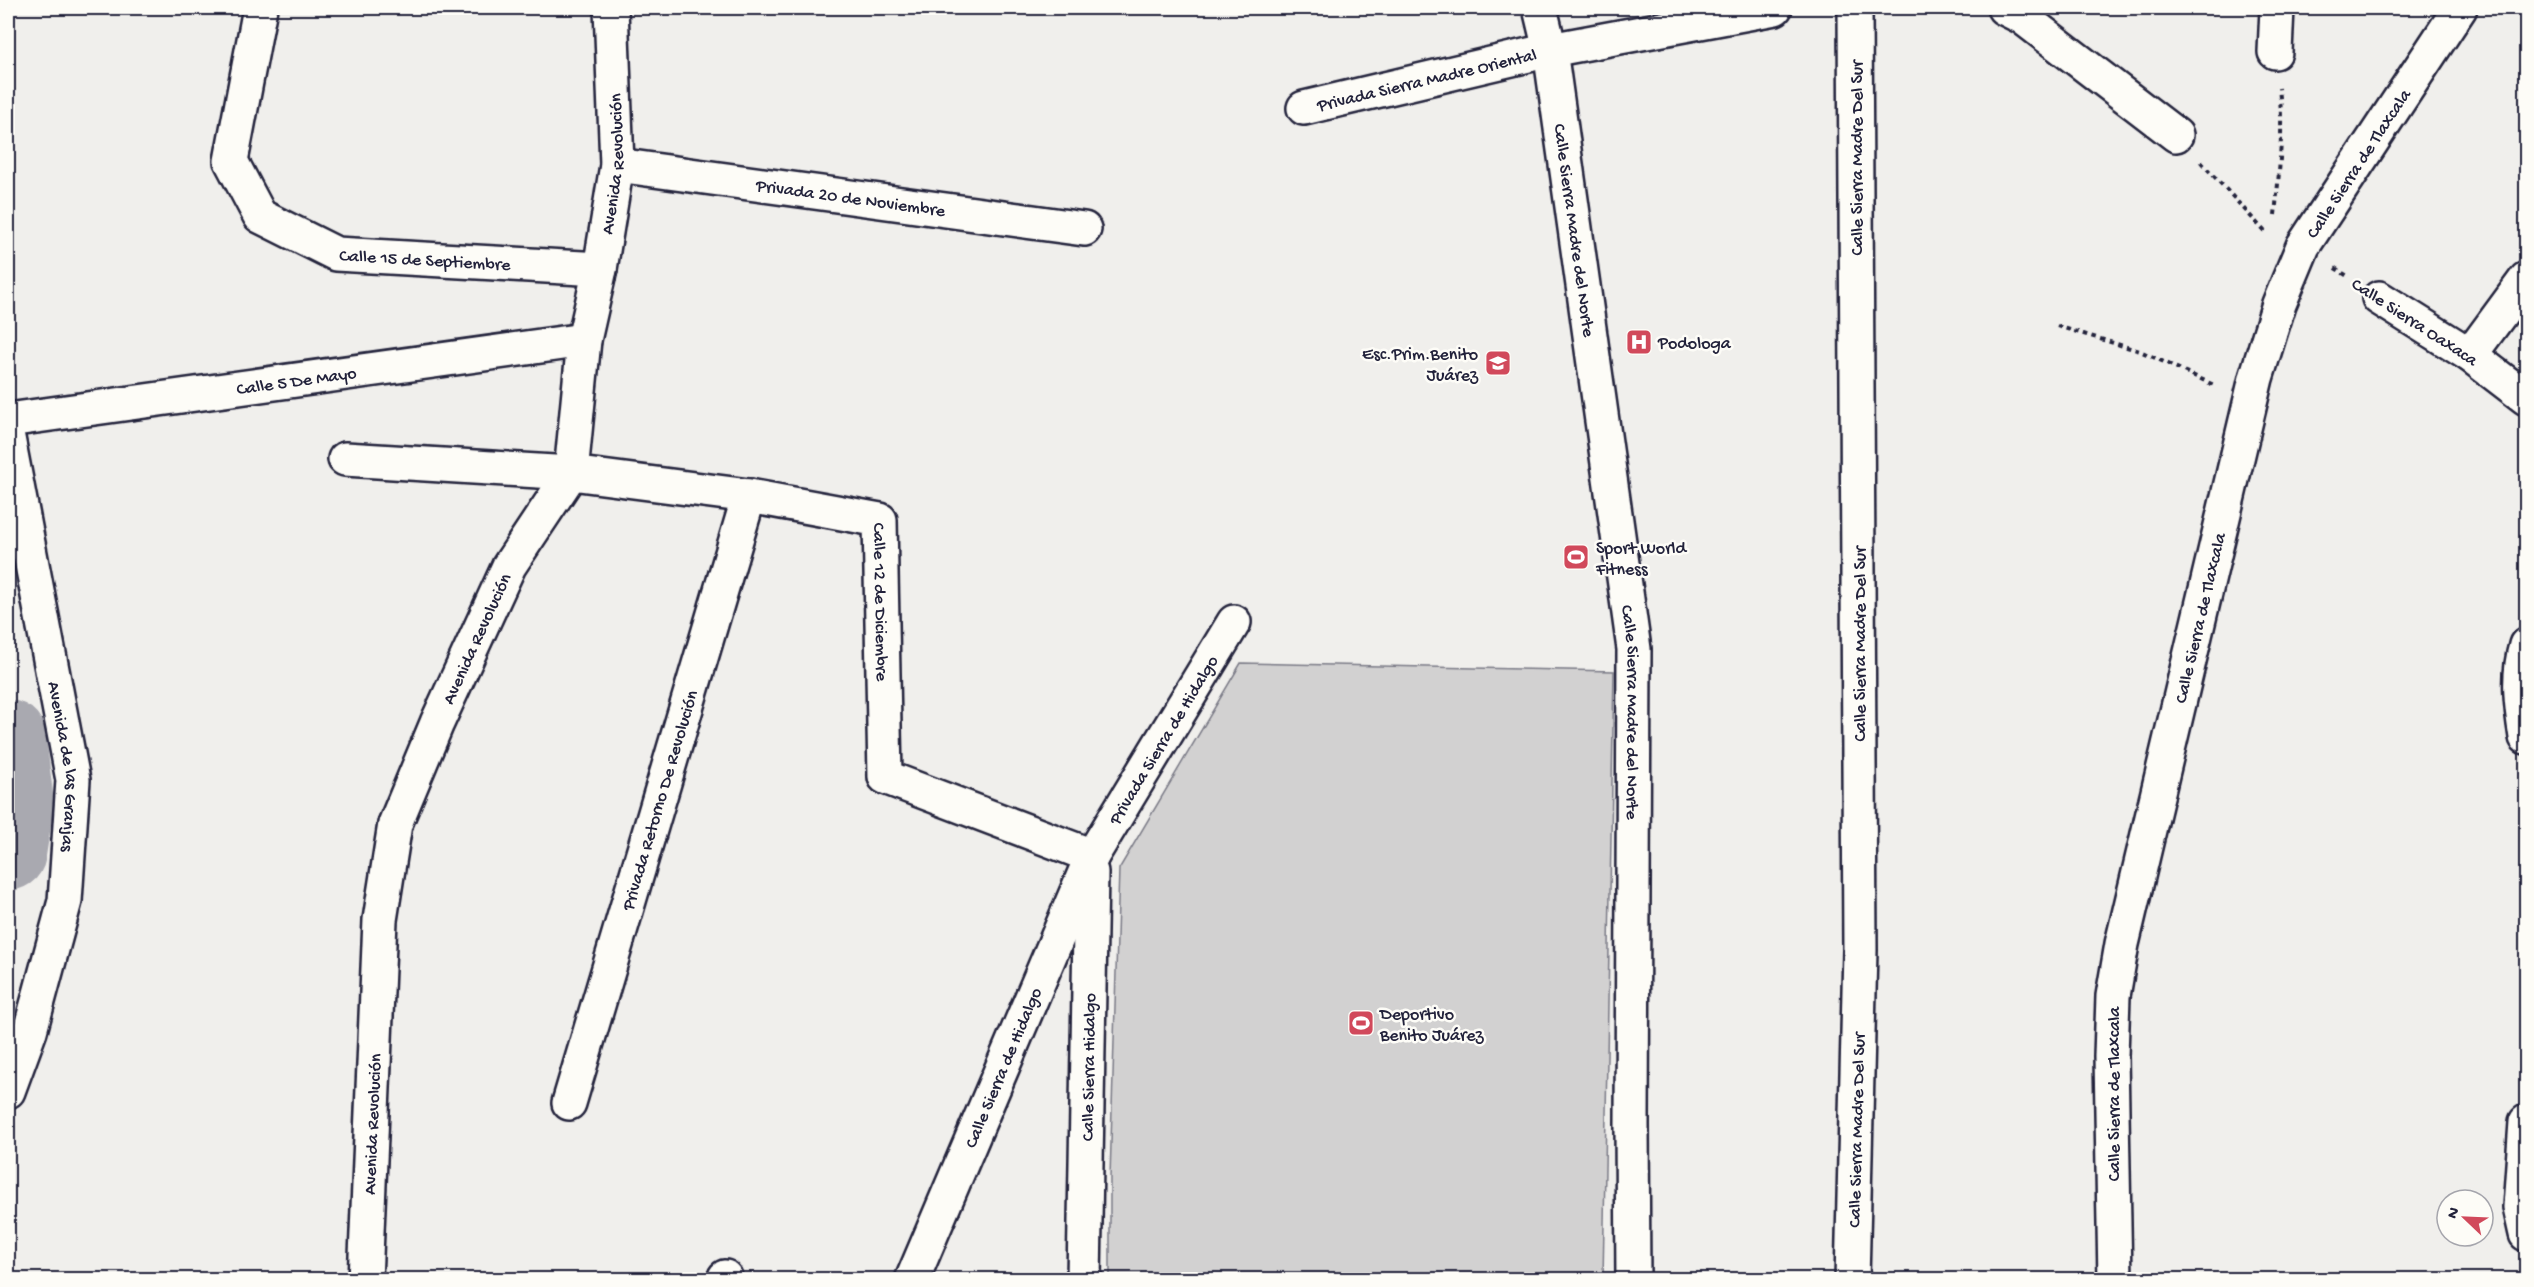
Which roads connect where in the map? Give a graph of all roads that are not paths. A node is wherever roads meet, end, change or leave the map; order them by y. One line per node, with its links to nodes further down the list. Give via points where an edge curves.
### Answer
1 (260, 8): 15 (street, Calle 15 de Septiembre, via 231,161 261,216 336,254)
2 (611, 8): 13 (street, Avenida Revolución)
3 (1540, 8): 9 (street, Calle Sierra Madre del Norte)
4 (1775, 8): 9 (street, Privada Sierra Madre Oriental)
5 (1855, 8): 38 (street, Calle Sierra Madre Del Sur, via 1860,950)
6 (2004, 8): 12 (street, via 2022,17)
7 (2277, 8): 10 (street)
8 (2460, 8): 39 (street, Calle Sierra de Tlaxcala, via 2302,246 2256,378 2113,996)
9 (1550, 50): 11 (street, Privada Sierra Madre Oriental); 37 (street, Calle Sierra Madre del Norte, via 1634,649)
10 (2275, 52)
11 (1304, 108)
12 (2176, 135)
13 (617, 165): 14 (street, Privada 20 de Noviembre); 15 (street, Avenida Revolución)
14 (1084, 229)
15 (600, 269): 18 (street, Avenida Revolución)
16 (2526, 279): 19 (street)
17 (2379, 298): 19 (street, Calle Sierra Oaxaca)
18 (584, 340): 21 (street, Calle 5 De Mayo); 24 (street, Avenida Revolución)
19 (2470, 355): 20 (street, Calle Sierra Oaxaca)
20 (2526, 398)
21 (8, 420)
22 (8, 438): 30 (street, Avenida de las Granjas, via 73,780 65,901 30,1030)
23 (345, 459): 24 (street, Calle 12 de Diciembre)
24 (571, 473): 25 (street, Calle 12 de Diciembre); 34 (street, Avenida Revolución, via 509,566 395,824 380,920)
25 (749, 496): 29 (street, Calle 12 de Diciembre, via 880,520 885,777); 31 (street, Privada Retorno De Revolución)
26 (1234, 622): 29 (street, Privada Sierra de Hidalgo)
27 (2526, 645): 28 (street, via 2521,661 2521,702)
28 (2526, 737)
29 (1092, 856): 35 (street, Calle Sierra de Hidalgo); 36 (street, Calle Sierra Hidalgo)
30 (8, 1091)
31 (568, 1103)
32 (2526, 1122): 33 (street, via 2520,1207)
33 (2526, 1234)
34 (365, 1280)
35 (912, 1280)
36 (1084, 1280)
37 (1634, 1280)
38 (1852, 1280)
39 (2115, 1280)

